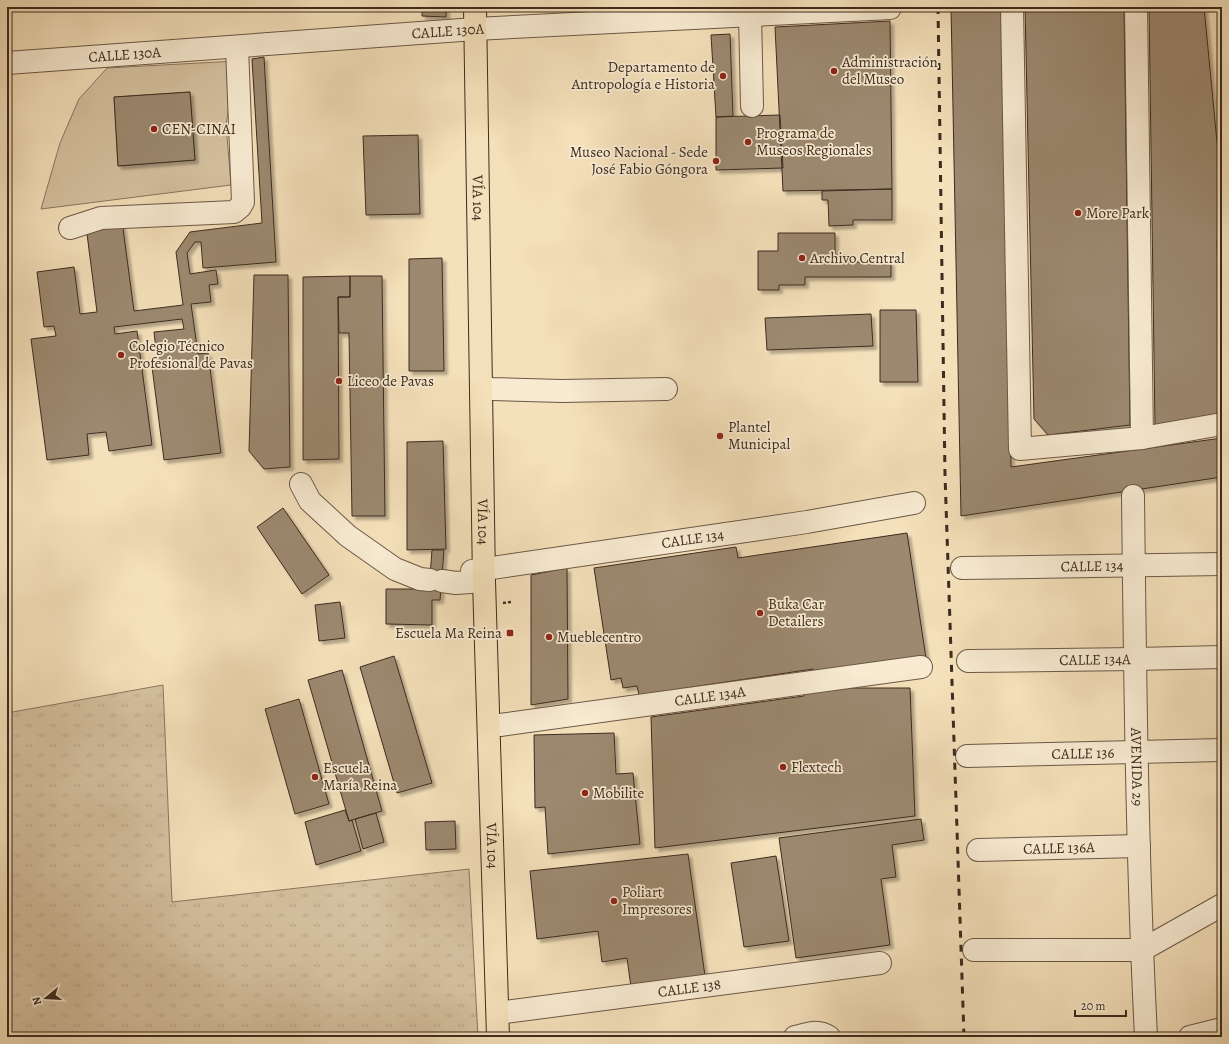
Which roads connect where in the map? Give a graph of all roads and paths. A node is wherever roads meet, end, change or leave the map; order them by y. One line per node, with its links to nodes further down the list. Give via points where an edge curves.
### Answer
1 (475, 7): 6 (main road, VÍA 104)
2 (1012, 7): 14 (street, via 1020,449)
3 (1136, 7): 14 (street)
4 (890, 8): 5 (street, CALLE 130A)
5 (750, 14): 6 (street, CALLE 130A); 9 (street)
6 (475, 29): 7 (street, CALLE 130A); 11 (main road, VÍA 104)
7 (237, 47): 8 (street, CALLE 130A); 10 (street, via 243,202 240,207 234,212 101,218)
8 (7, 63)
9 (752, 106)
10 (70, 228)
11 (481, 386): 12 (street, via 562,392); 21 (main road, VÍA 104)
12 (666, 389)
13 (1222, 424): 14 (street)
14 (1142, 438)
15 (302, 484): 21 (street, CALLE 134, via 310,501 348,536 395,569 420,579 456,583)
16 (1133, 496): 19 (street, AVENIDA 29)
17 (914, 503): 21 (street, CALLE 134)
18 (1222, 564): 19 (street, CALLE 134)
19 (1134, 565): 20 (street, CALLE 134); 23 (street, AVENIDA 29)
20 (962, 568)
21 (480, 574): 36 (main road, VÍA 104)
22 (1222, 657): 23 (street, CALLE 134A)
23 (1136, 659): 24 (street, CALLE 134A); 28 (street, AVENIDA 29)
24 (968, 660)
25 (921, 667): 26 (street, CALLE 134A)
26 (500, 725)
27 (1222, 750): 28 (street, CALLE 136)
28 (1138, 752): 29 (street, CALLE 136); 30 (street, AVENIDA 29)
29 (967, 756)
30 (1139, 846): 31 (street, CALLE 136A); 34 (street, AVENIDA 29)
31 (978, 850)
32 (1222, 905): 34 (street)
33 (974, 950): 34 (street)
34 (1142, 950): 41 (street, AVENIDA 29)
35 (880, 963): 36 (street, CALLE 138)
36 (498, 1013): 38 (main road, VÍA 104)
37 (1222, 1029): 42 (street)
38 (498, 1037)
39 (795, 1037): 40 (street, via 822,1032)
40 (829, 1037)
41 (1146, 1037)
42 (1190, 1037)

